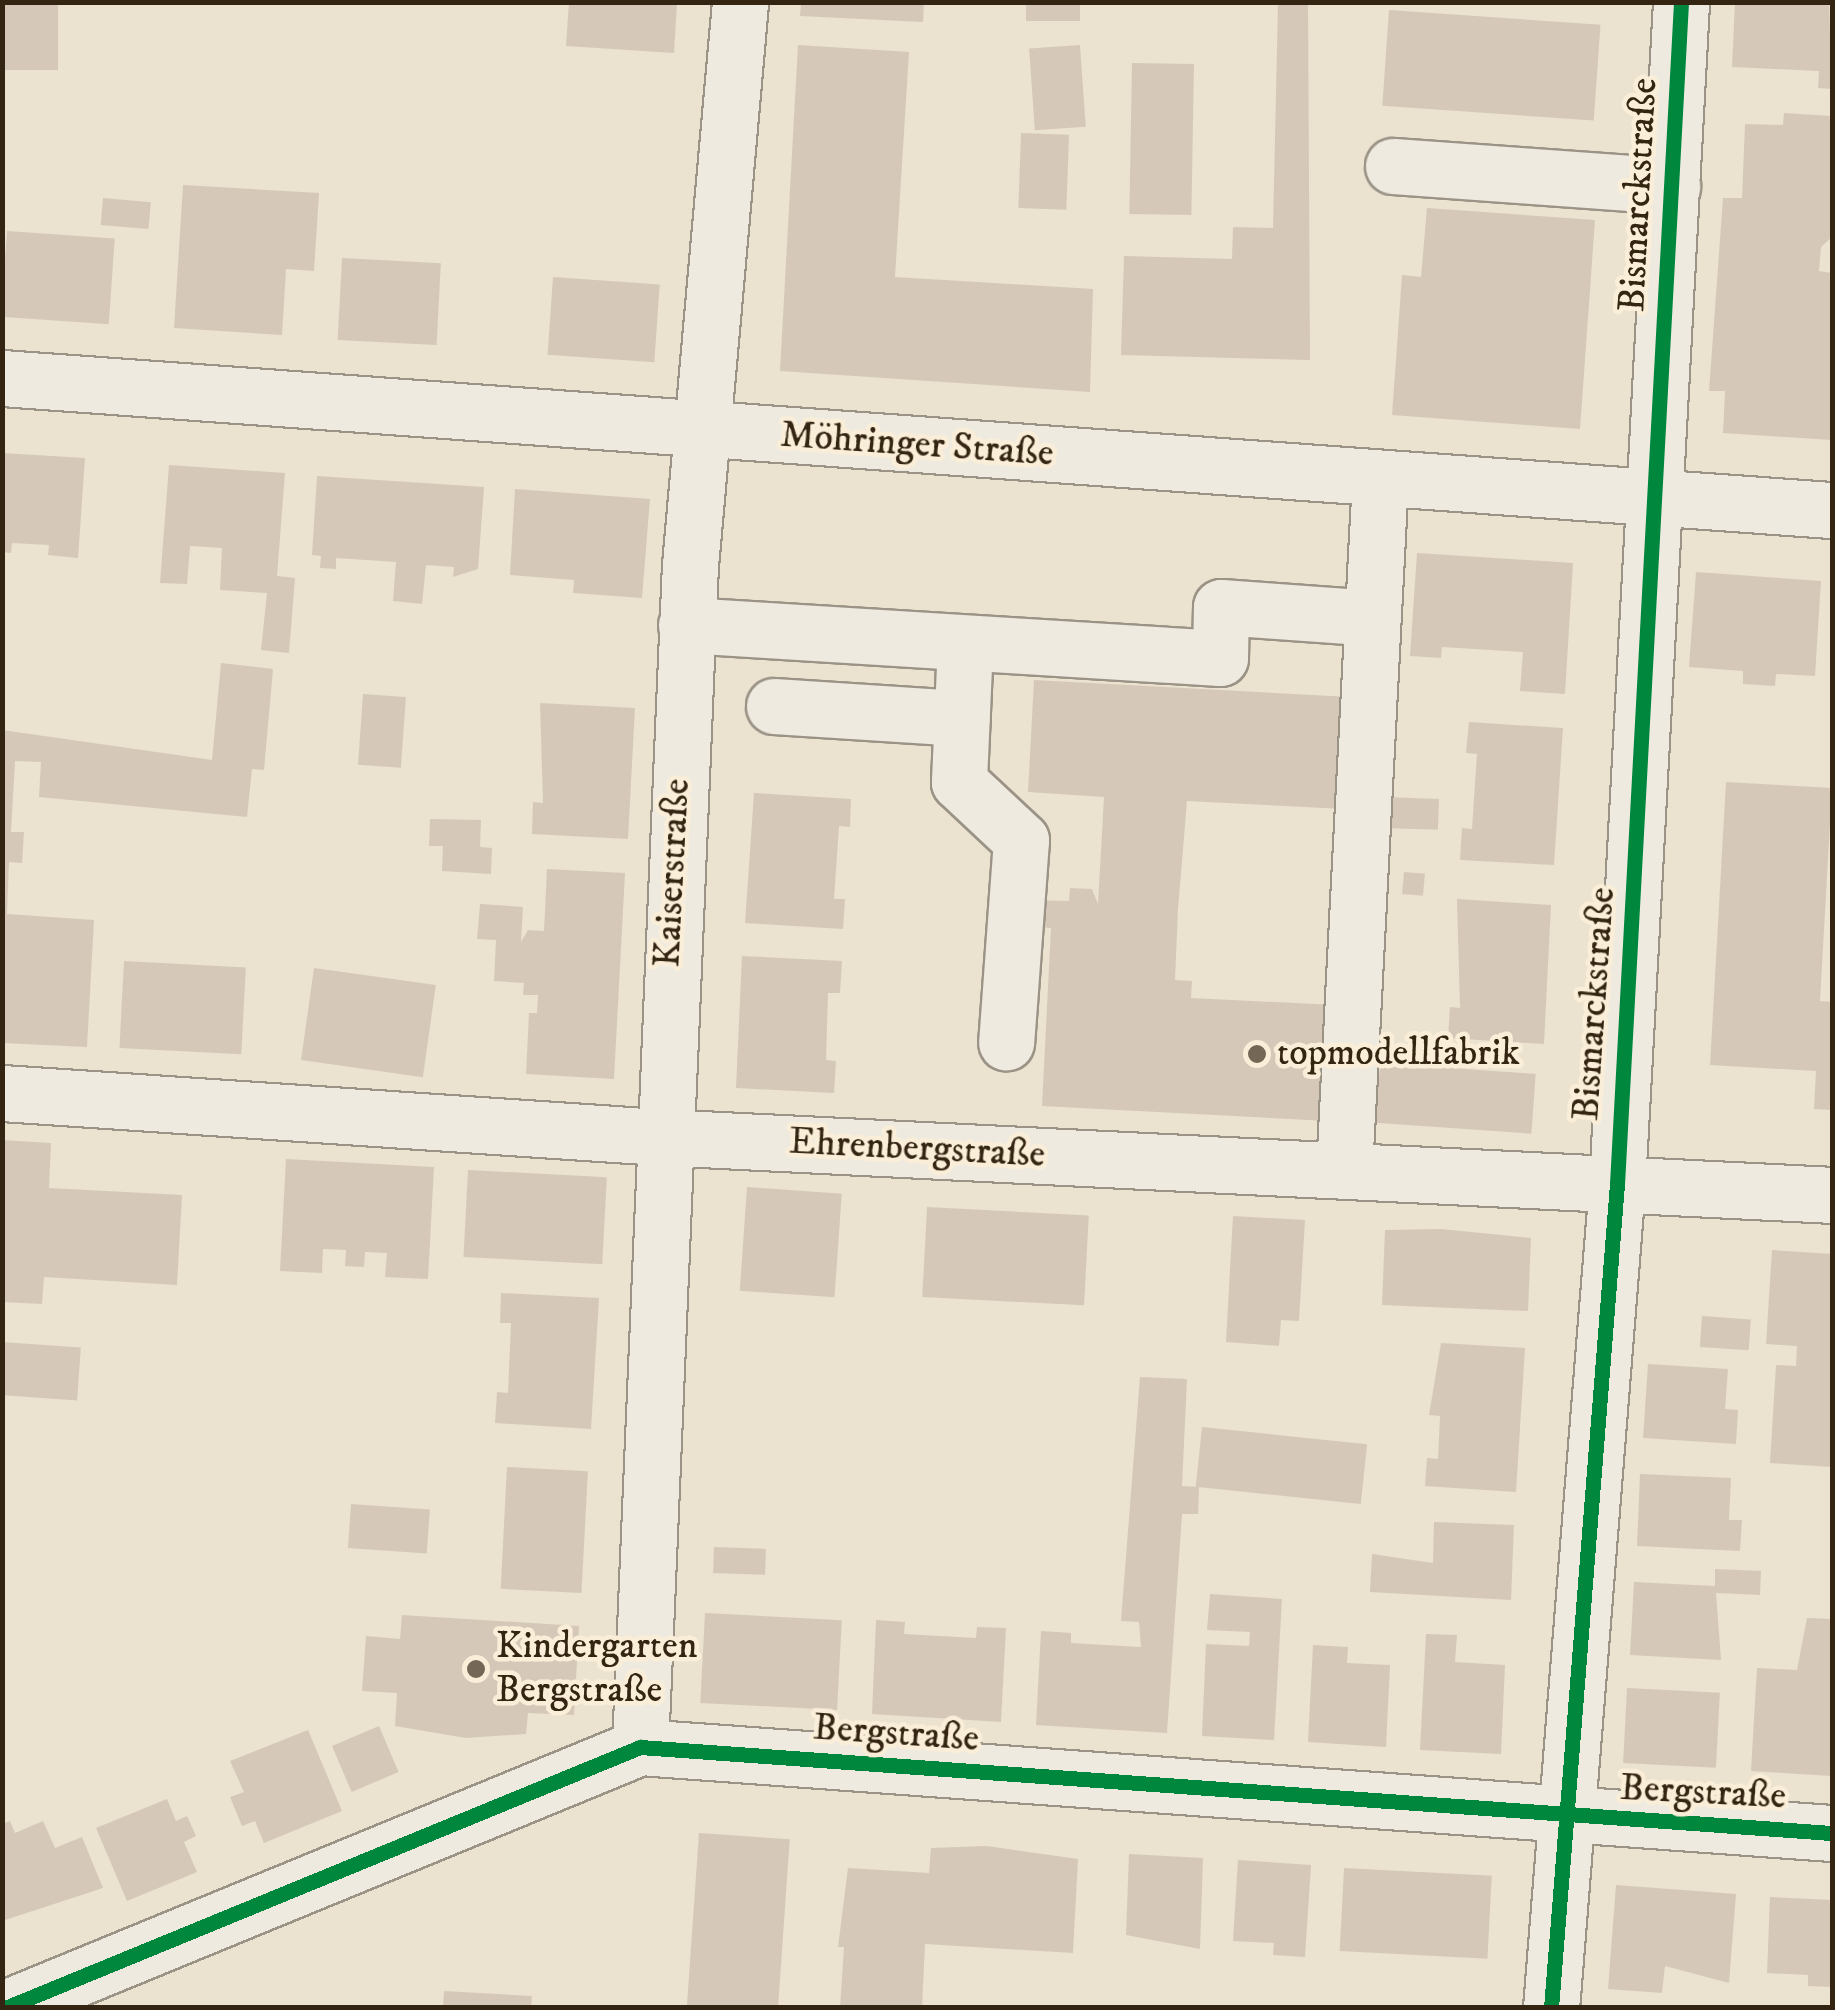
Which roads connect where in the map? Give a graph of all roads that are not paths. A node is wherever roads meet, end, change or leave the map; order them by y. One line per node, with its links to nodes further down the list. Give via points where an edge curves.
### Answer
1 (740, 2): 6 (street, Kaiserstraße)
2 (1682, 2): 4 (street, Bismarckstraße)
3 (1393, 166): 4 (street)
4 (1672, 186): 8 (street, Bismarckstraße)
5 (2, 378): 6 (street, Möhringer Straße)
6 (701, 429): 7 (street, Möhringer Straße); 11 (street, Kaiserstraße)
7 (1380, 478): 8 (street, Möhringer Straße); 10 (street)
8 (1656, 498): 9 (street, Möhringer Straße); 19 (street, Bismarckstraße)
9 (1832, 510)
10 (1373, 618): 12 (street, via 1221,607 1220,658); 18 (street)
11 (686, 625): 12 (street); 17 (street, Kaiserstraße)
12 (965, 643): 14 (street)
13 (774, 706): 14 (street)
14 (962, 718): 15 (street, via 959,782 1021,840)
15 (1006, 1042)
16 (2, 1093): 17 (street, Ehrenbergstraße)
17 (660, 1136): 18 (street, Ehrenbergstraße); 21 (street, Kaiserstraße)
18 (1344, 1170): 19 (street, Ehrenbergstraße)
19 (1617, 1184): 20 (street, Ehrenbergstraße); 22 (street, Bismarckstraße)
20 (1832, 1195)
21 (640, 1746): 22 (street, Bergstraße); 24 (street, Bergstraße)
22 (1566, 1818): 23 (street, Bergstraße); 25 (street, Bismarckstraße)
23 (1832, 1833)
24 (5, 2008)
25 (1551, 2008)

